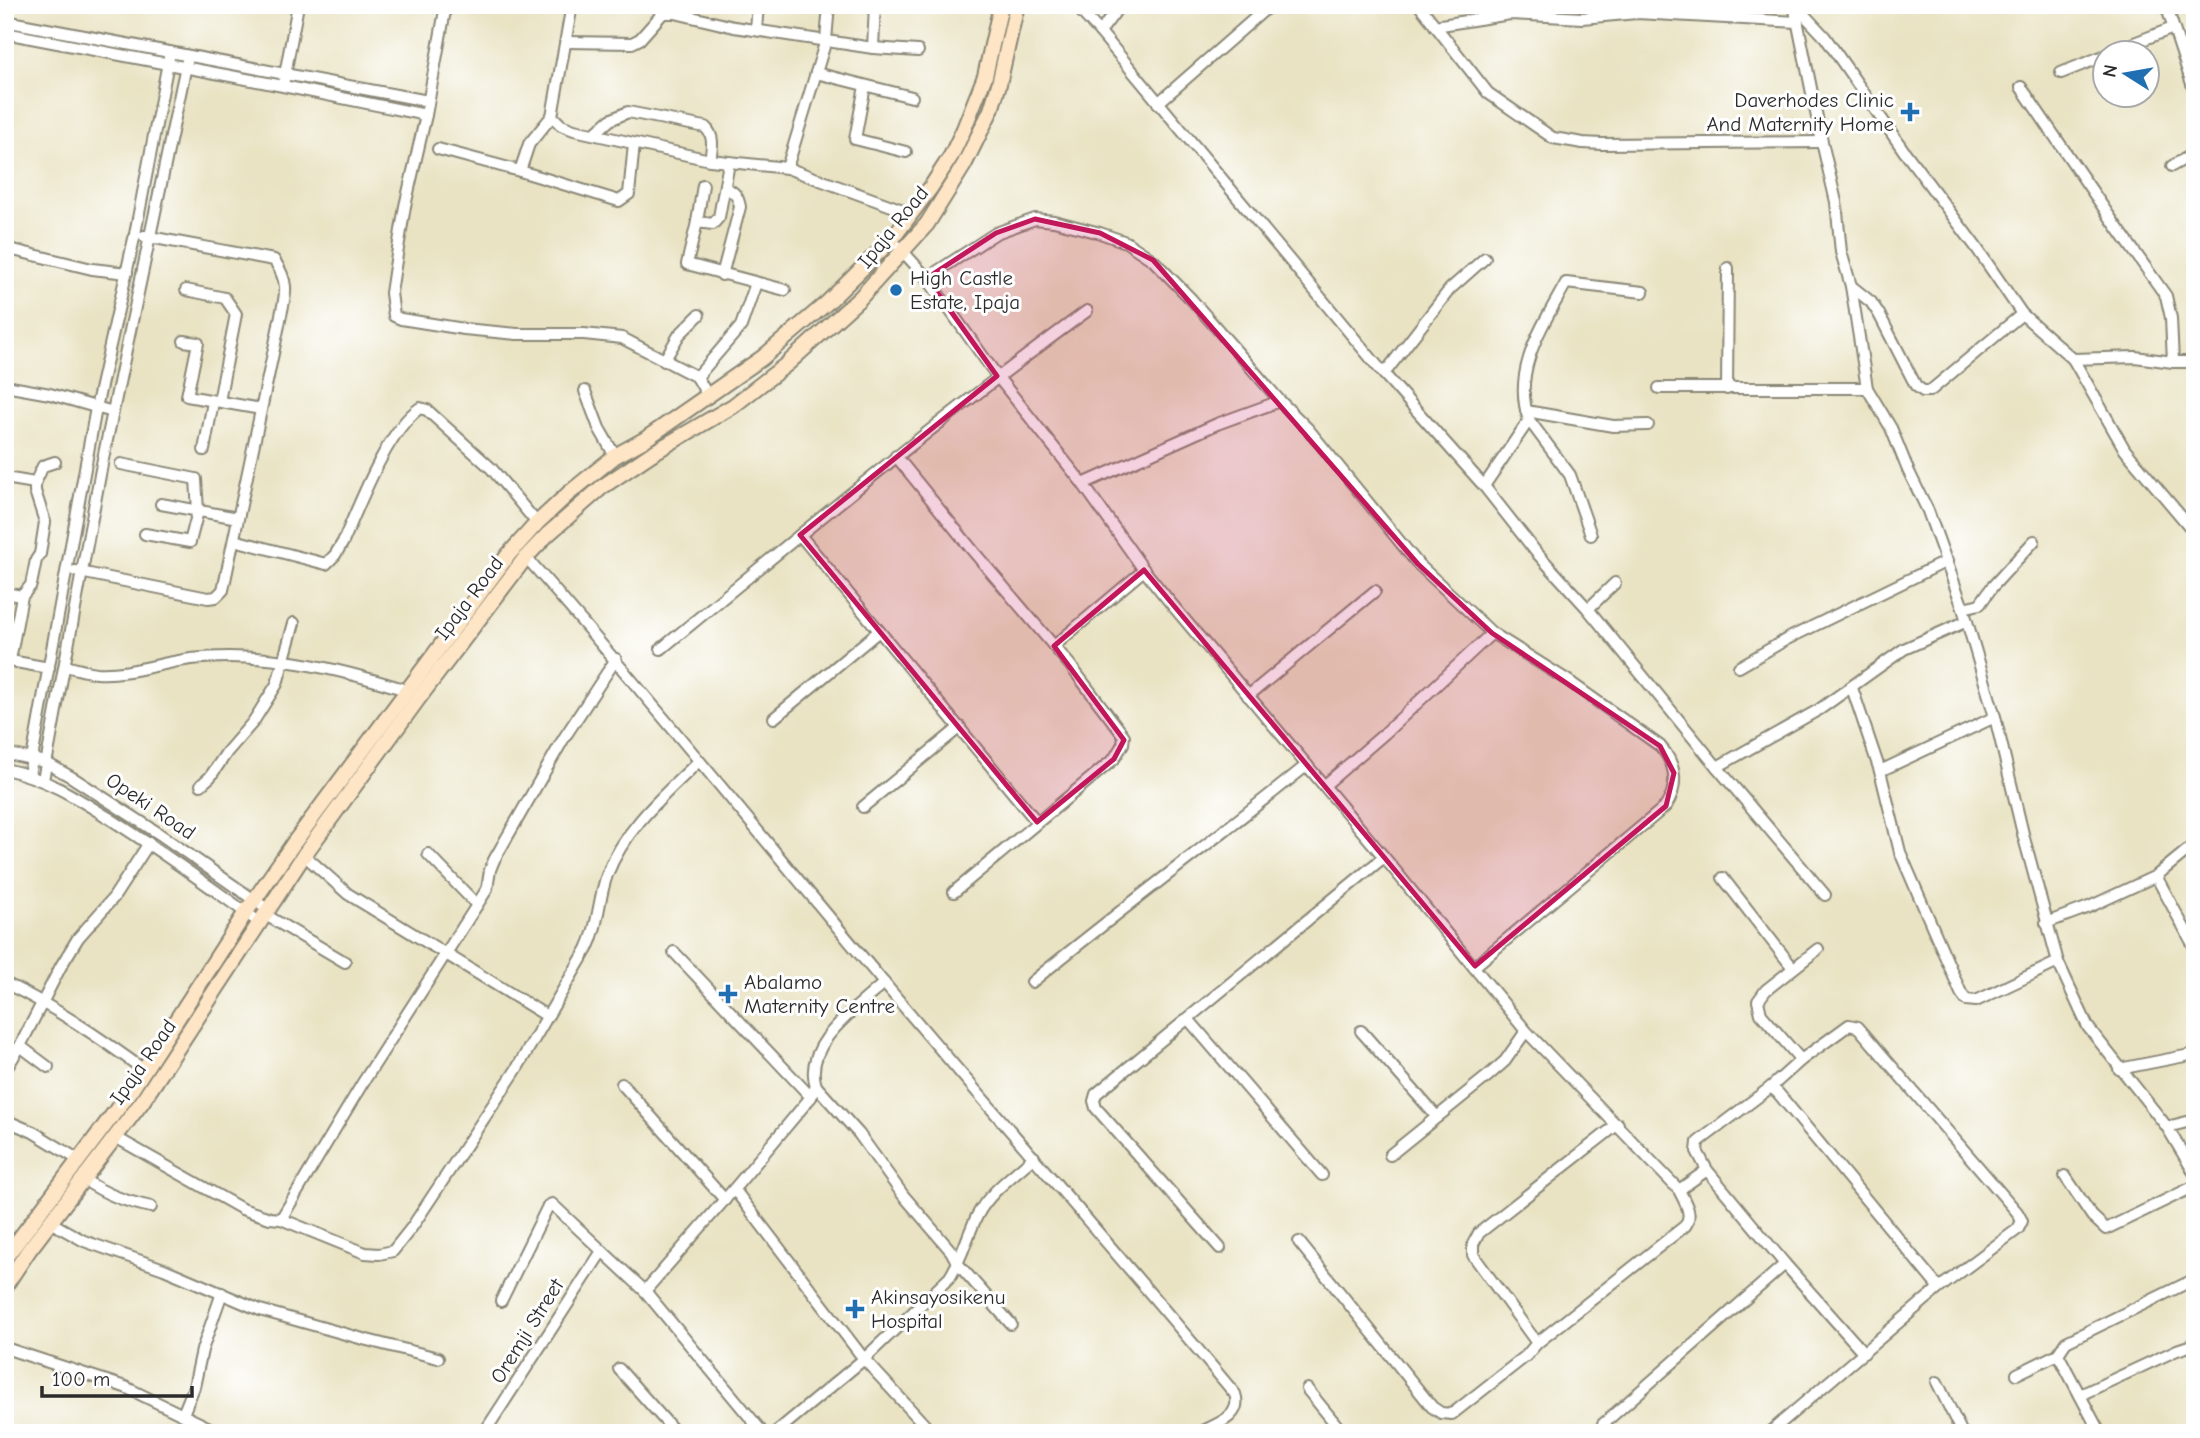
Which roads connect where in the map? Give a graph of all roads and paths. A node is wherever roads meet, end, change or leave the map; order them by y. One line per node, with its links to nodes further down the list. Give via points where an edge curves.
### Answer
1 (299, 5): 34 (street)
2 (446, 5): 42 (street)
3 (572, 5): 26 (street)
4 (758, 5): 21 (street)
5 (828, 5): 25 (street)
6 (876, 5): 27 (street)
7 (1001, 5): 59 (main road, Ipaja Road, via 976,103 951,156)
8 (1017, 5): 65 (main road, Ipaja Road, via 999,85 978,139 939,206)
9 (1075, 5): 22 (street)
10 (1116, 5): 22 (street)
11 (1270, 5): 43 (street)
12 (1419, 5): 19 (street)
13 (1794, 5): 18 (street); 77 (street, via 1825,37)
14 (2166, 5): 20 (street)
15 (1637, 9): 16 (street, via 1582,18); 18 (street)
16 (1510, 10): 19 (street)
17 (5, 21): 29 (street)
18 (1798, 22): 47 (street)
19 (1435, 26): 47 (street, via 1488,93 1553,138 1602,144)
20 (2173, 28): 24 (street); 40 (street)
21 (755, 30): 25 (street); 26 (street, via 663,13 632,43)
22 (1100, 32): 43 (street)
23 (5, 33): 32 (street)
24 (2147, 38)
25 (826, 40): 27 (street); 35 (street)
26 (566, 41): 45 (street)
27 (873, 48): 28 (street)
28 (918, 51)
29 (170, 52): 30 (street); 32 (street)
30 (188, 56): 33 (street); 34 (street)
31 (2092, 60): 36 (street)
32 (168, 65): 33 (street); 61 (street)
33 (186, 68): 37 (street); 62 (street)
34 (285, 73): 37 (street); 42 (street)
35 (816, 73): 38 (street); 55 (street)
36 (2061, 73)
37 (283, 86): 44 (street)
38 (865, 86): 41 (street); 50 (street, via 855,139)
39 (2021, 87): 82 (street, via 2166,296)
40 (2195, 93)
41 (912, 97)
42 (428, 101): 44 (street)
43 (1157, 103): 84 (street)
44 (426, 115): 81 (street, via 394,273 394,316 464,329 622,338)
45 (552, 117): 46 (street, via 561,125); 56 (street, via 529,144)
46 (594, 134): 48 (street); 52 (street, via 628,112 705,127 713,143)
47 (1822, 142): 72 (street)
48 (634, 144): 52 (street); 56 (street, via 629,194 619,201)
49 (438, 149): 56 (street)
50 (906, 152)
51 (2195, 153): 54 (street)
52 (710, 160): 53 (street)
53 (729, 163): 55 (street); 58 (street)
54 (2172, 166)
55 (787, 168): 59 (street)
56 (520, 171)
57 (703, 185): 60 (street)
58 (725, 188): 60 (street, via 713,225); 69 (street, via 739,198 740,207)
59 (911, 213): 63 (main road, Ipaja Road)
60 (697, 222): 69 (street, via 687,264)
61 (135, 234): 62 (street); 68 (street)
62 (149, 237): 96 (street, via 274,260 282,271 287,285); 97 (street)
63 (892, 239): 65 (street); 92 (main road, Ipaja Road, via 828,302)
64 (5, 248): 68 (street)
65 (903, 252): 70 (street); 119 (main road, Ipaja Road, via 787,364 733,406 602,487)
66 (1485, 258): 84 (street, via 1450,289)
67 (1728, 268): 90 (street)
68 (127, 273): 95 (street)
69 (722, 275): 71 (street)
70 (927, 278): 85 (street); 94 (street, via 996,233 1035,219 1126,242 1153,260 1192,300)
71 (756, 283): 74 (street); 86 (street, via 741,326)
72 (1851, 286): 77 (street, via 1880,314 1916,386 1923,391 1930,391); 89 (street)
73 (186, 290): 93 (street, via 225,298 236,314)
74 (785, 290)
75 (1643, 292): 98 (street, via 1566,283 1528,358 1524,379)
76 (1087, 311): 85 (street)
77 (2022, 314): 80 (street)
78 (699, 315): 81 (street, via 679,335)
79 (184, 341): 93 (street, via 198,344 187,396)
80 (2073, 359): 82 (street, via 2135,357); 113 (street, via 2125,450)
81 (664, 361): 86 (street)
82 (2173, 362): 83 (street)
83 (2195, 362)
84 (1384, 374): 108 (street)
85 (997, 376): 102 (street); 107 (street)
86 (697, 377): 92 (street)
87 (5, 386): 95 (street)
88 (1659, 388): 90 (street)
89 (1867, 388): 90 (street); 120 (street, via 1891,428)
90 (1727, 389)
91 (585, 391): 101 (street)
92 (708, 396): 101 (main road, Ipaja Road)
93 (216, 401): 96 (street); 100 (street)
94 (1280, 401): 107 (street); 133 (street, via 1418,565)
95 (96, 408): 97 (street); 121 (street)
96 (261, 409): 111 (street)
97 (113, 412): 123 (street)
98 (1528, 416): 99 (street, via 1613,426); 108 (street); 115 (street, via 1570,475)
99 (1648, 425)
100 (204, 450)
101 (615, 456): 112 (main road, Ipaja Road)
102 (896, 456): 116 (street); 134 (street)
103 (55, 463): 106 (street, via 43,466)
104 (121, 464): 110 (street, via 196,479)
105 (5, 478): 106 (street)
106 (35, 483): 127 (street, via 45,522 31,585)
107 (1083, 484): 122 (street)
108 (1484, 486): 129 (street)
109 (161, 504): 110 (street)
110 (198, 511): 111 (street); 114 (street, via 190,542)
111 (239, 518): 117 (street)
112 (537, 523): 117 (street, via 491,468 420,408 389,447 343,542 326,564); 143 (main road, Ipaja Road, via 504,559)
113 (2195, 533)
114 (145, 534)
115 (1591, 535)
116 (800, 536): 132 (street); 135 (street)
117 (234, 540): 123 (street, via 223,590 216,597)
118 (2034, 541): 128 (street, via 1980,604)
119 (526, 557): 136 (street); 165 (main road, Ipaja Road)
120 (1947, 561): 128 (street); 140 (street, via 1787,639)
121 (68, 569): 123 (street); 141 (street)
122 (1144, 570): 134 (street); 144 (street)
123 (82, 572): 139 (street)
124 (1615, 583): 129 (street)
125 (1375, 591): 144 (street)
126 (5, 593): 127 (street)
127 (22, 596): 137 (street)
128 (1963, 608): 130 (street)
129 (1588, 609): 153 (street)
130 (1967, 621): 142 (street, via 1904,649); 145 (street)
131 (294, 623): 138 (street)
132 (879, 631): 146 (street); 147 (street)
133 (1492, 633): 159 (street); 181 (street, via 1660,746 1669,756 1675,785 1666,806)
134 (1054, 646): 161 (street, via 1116,723 1124,740 1114,759)
135 (661, 649)
136 (616, 659): 150 (street); 171 (street, via 494,860 487,889)
137 (8, 660): 141 (street)
138 (285, 661): 139 (street, via 191,659 96,673); 143 (street, via 344,671); 158 (street, via 253,723)
139 (65, 666): 151 (street)
140 (1740, 667)
141 (49, 668): 149 (street)
142 (1852, 688): 153 (street); 155 (street)
143 (406, 690): 172 (main road, Ipaja Road)
144 (1248, 696): 152 (street)
145 (1994, 717): 155 (street); 174 (street)
146 (774, 718)
147 (960, 727): 160 (street); 161 (street)
148 (5, 753): 149 (street, Opeki Road)
149 (32, 759): 151 (street, Opeki Road); 156 (street)
150 (699, 761): 185 (street); 187 (street, via 626,840 606,877 595,933)
151 (46, 762): 157 (street); 172 (street, Opeki Road, via 158,833)
152 (1307, 765): 159 (street); 184 (street)
153 (1717, 767): 170 (street)
154 (5, 769): 156 (street, Opeki Road)
155 (1880, 771): 180 (street, via 1900,852 1966,1000 1976,1001)
156 (29, 775): 157 (street, Opeki Road)
157 (43, 780): 162 (street, Opeki Road)
158 (201, 785)
159 (1325, 785): 166 (street)
160 (863, 807)
161 (1037, 822): 169 (street)
162 (149, 843): 172 (street, Opeki Road); 186 (street, via 114,897 78,939)
163 (2195, 844): 167 (street)
164 (428, 854): 171 (street)
165 (304, 855): 173 (main road, Ipaja Road); 178 (street, via 348,894)
166 (1384, 857): 181 (street); 188 (street)
167 (2156, 876): 174 (street); 175 (street)
168 (1723, 878): 182 (street)
169 (954, 892)
170 (1825, 895)
171 (477, 905): 178 (street)
172 (250, 906): 173 (street, Opeki Road); 173 (street, Opeki Road); 196 (main road, Ipaja Road)
173 (263, 915): 179 (street); 206 (main road, Ipaja Road)
174 (2046, 923): 180 (street)
175 (2195, 948)
176 (1818, 949): 182 (street)
177 (674, 952): 200 (street)
178 (446, 953): 187 (street); 220 (street)
179 (345, 962)
180 (2058, 962): 195 (street, via 2088,1027)
181 (1475, 966): 190 (street)
182 (1793, 968): 193 (street, via 1766,990 1758,1005)
183 (5, 982): 186 (street)
184 (1032, 982)
185 (884, 983): 200 (street, via 822,1043 811,1073); 208 (street)
186 (43, 1001): 191 (street); 196 (street)
187 (547, 1016): 220 (street, via 516,1070 393,1251 365,1253)
188 (1189, 1020): 212 (street); 224 (street, via 1103,1088 1094,1101)
189 (1361, 1031): 201 (street)
190 (1526, 1031): 201 (street, via 1489,1076); 204 (street)
191 (20, 1046): 194 (street); 197 (street)
192 (2195, 1054): 195 (street)
193 (1801, 1060): 199 (street); 231 (street, via 1849,1025 1858,1027 2022,1221 2018,1229)
194 (48, 1067)
195 (2119, 1069): 205 (street)
196 (144, 1070): 209 (main road, Ipaja Road)
197 (5, 1071)
198 (622, 1084): 218 (street)
199 (1771, 1087): 210 (street, via 1698,1142 1697,1151); 231 (street)
200 (813, 1091): 216 (street); 227 (street, via 859,1134)
201 (1437, 1117): 207 (street)
202 (5, 1120): 209 (street)
203 (2195, 1120): 205 (street)
204 (1618, 1124): 217 (street); 236 (street, via 1479,1233 1473,1244 1473,1255)
205 (2167, 1127): 211 (street)
206 (115, 1137): 214 (main road, Ipaja Road); 220 (street, via 242,1209)
207 (1390, 1155)
208 (1034, 1157): 227 (street, via 988,1199); 255 (street, via 1235,1394 1235,1411)
209 (79, 1160): 221 (main road, Ipaja Road)
210 (1707, 1170): 217 (street); 228 (street)
211 (2195, 1174)
212 (1322, 1175)
213 (2065, 1177): 215 (street, via 2106,1229)
214 (83, 1179): 219 (street, via 121,1200); 222 (main road, Ipaja Road)
215 (2195, 1186)
216 (734, 1189): 218 (street); 242 (street)
217 (1679, 1189): 236 (street, via 1690,1212 1685,1226)
218 (725, 1200): 232 (street)
219 (152, 1207)
220 (281, 1219)
221 (30, 1224): 222 (main road); 226 (main road, Ipaja Road)
222 (46, 1228): 230 (main road, Ipaja Road); 233 (street)
223 (1299, 1242): 236 (street, via 1441,1413 1452,1414)
224 (1220, 1248)
225 (602, 1251): 232 (street); 234 (street, via 552,1204); 250 (street, Oremji Street)
226 (5, 1258)
227 (958, 1264): 235 (street); 242 (street)
228 (1785, 1264): 239 (street); 257 (street, via 1603,1424)
229 (2195, 1279): 240 (street, via 2066,1342)
230 (5, 1286)
231 (1939, 1288): 239 (street)
232 (645, 1291): 252 (street)
233 (222, 1293): 241 (street, via 260,1310); 248 (street)
234 (501, 1301)
235 (1011, 1324)
236 (1537, 1343)
237 (2195, 1344): 247 (street)
238 (5, 1348): 248 (street, via 111,1382)
239 (1864, 1353): 258 (street)
240 (2058, 1354): 244 (street); 247 (street)
241 (438, 1357)
242 (864, 1359): 253 (street); 254 (street)
243 (619, 1369): 251 (street)
244 (2017, 1374)
245 (1937, 1382): 259 (street)
246 (1307, 1389): 256 (street)
247 (2080, 1395): 260 (street)
248 (183, 1414): 249 (street)
249 (220, 1433)
250 (484, 1433)
251 (676, 1433)
252 (763, 1433)
253 (775, 1433)
254 (932, 1433)
255 (1199, 1433)
256 (1343, 1433)
257 (1599, 1433)
258 (1769, 1433)
259 (1962, 1433)
260 (2100, 1433)

